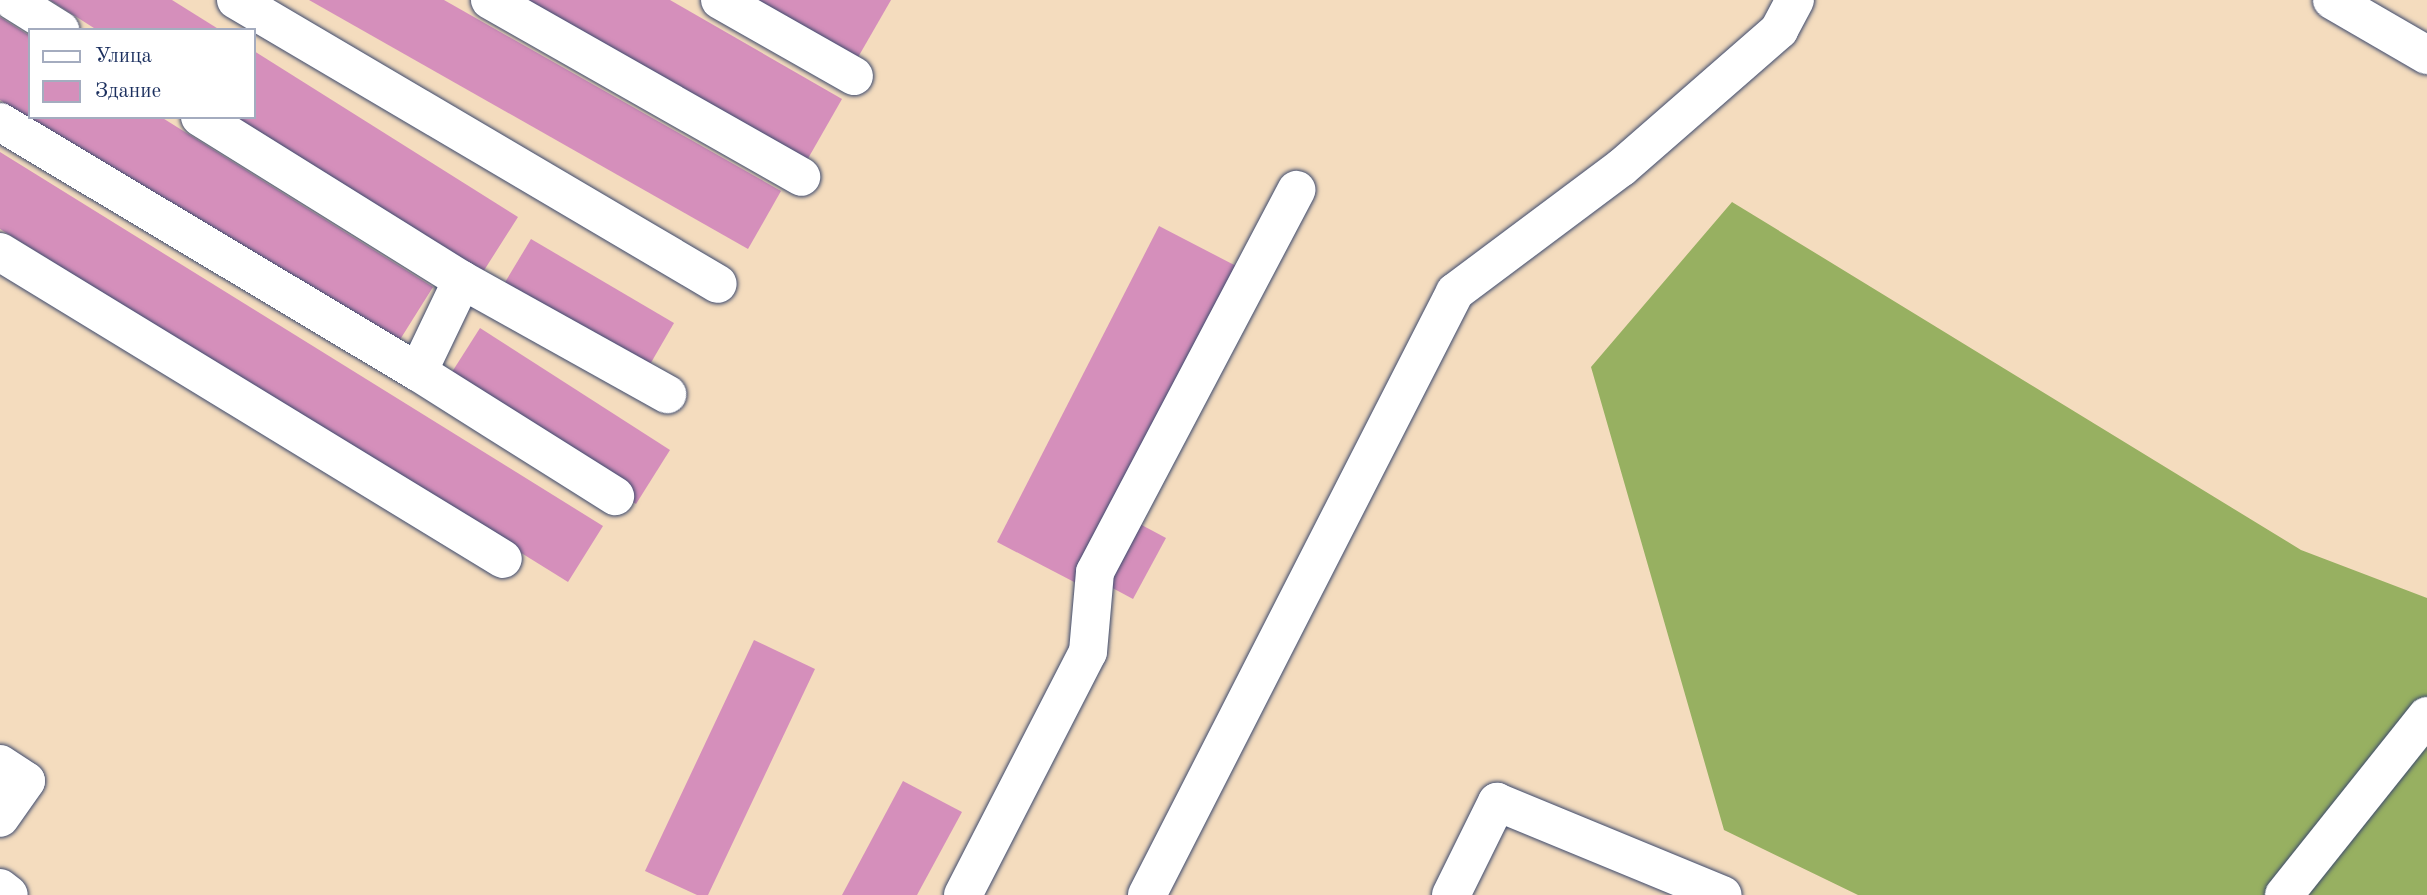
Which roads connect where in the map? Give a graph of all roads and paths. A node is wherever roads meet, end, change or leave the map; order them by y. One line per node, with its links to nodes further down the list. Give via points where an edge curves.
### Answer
1 (12, 0): 7 (lane)
2 (236, 0): 16 (lane)
3 (490, 0): 12 (lane)
4 (720, 0): 9 (lane)
5 (1795, 0): 27 (lane, via 1779,30 1621,168 1455,292)
6 (2332, 0): 8 (lane)
7 (57, 28)
8 (2427, 55)
9 (854, 76)
10 (203, 119): 15 (lane)
11 (0, 122): 17 (lane)
12 (801, 177)
13 (1296, 190): 26 (lane, via 1095,572 1088,652)
14 (0, 252): 20 (lane)
15 (462, 280): 17 (lane); 18 (lane)
16 (718, 284)
17 (418, 372): 19 (lane)
18 (667, 394)
19 (615, 496)
20 (503, 559)
21 (2427, 716): 30 (lane)
22 (0, 764): 23 (lane, via 26,781)
23 (0, 818)
24 (0, 888): 25 (lane)
25 (9, 895)
26 (963, 895)
27 (1147, 895)
28 (1451, 895): 29 (lane, via 1497,802)
29 (1723, 895)
30 (2284, 895)

